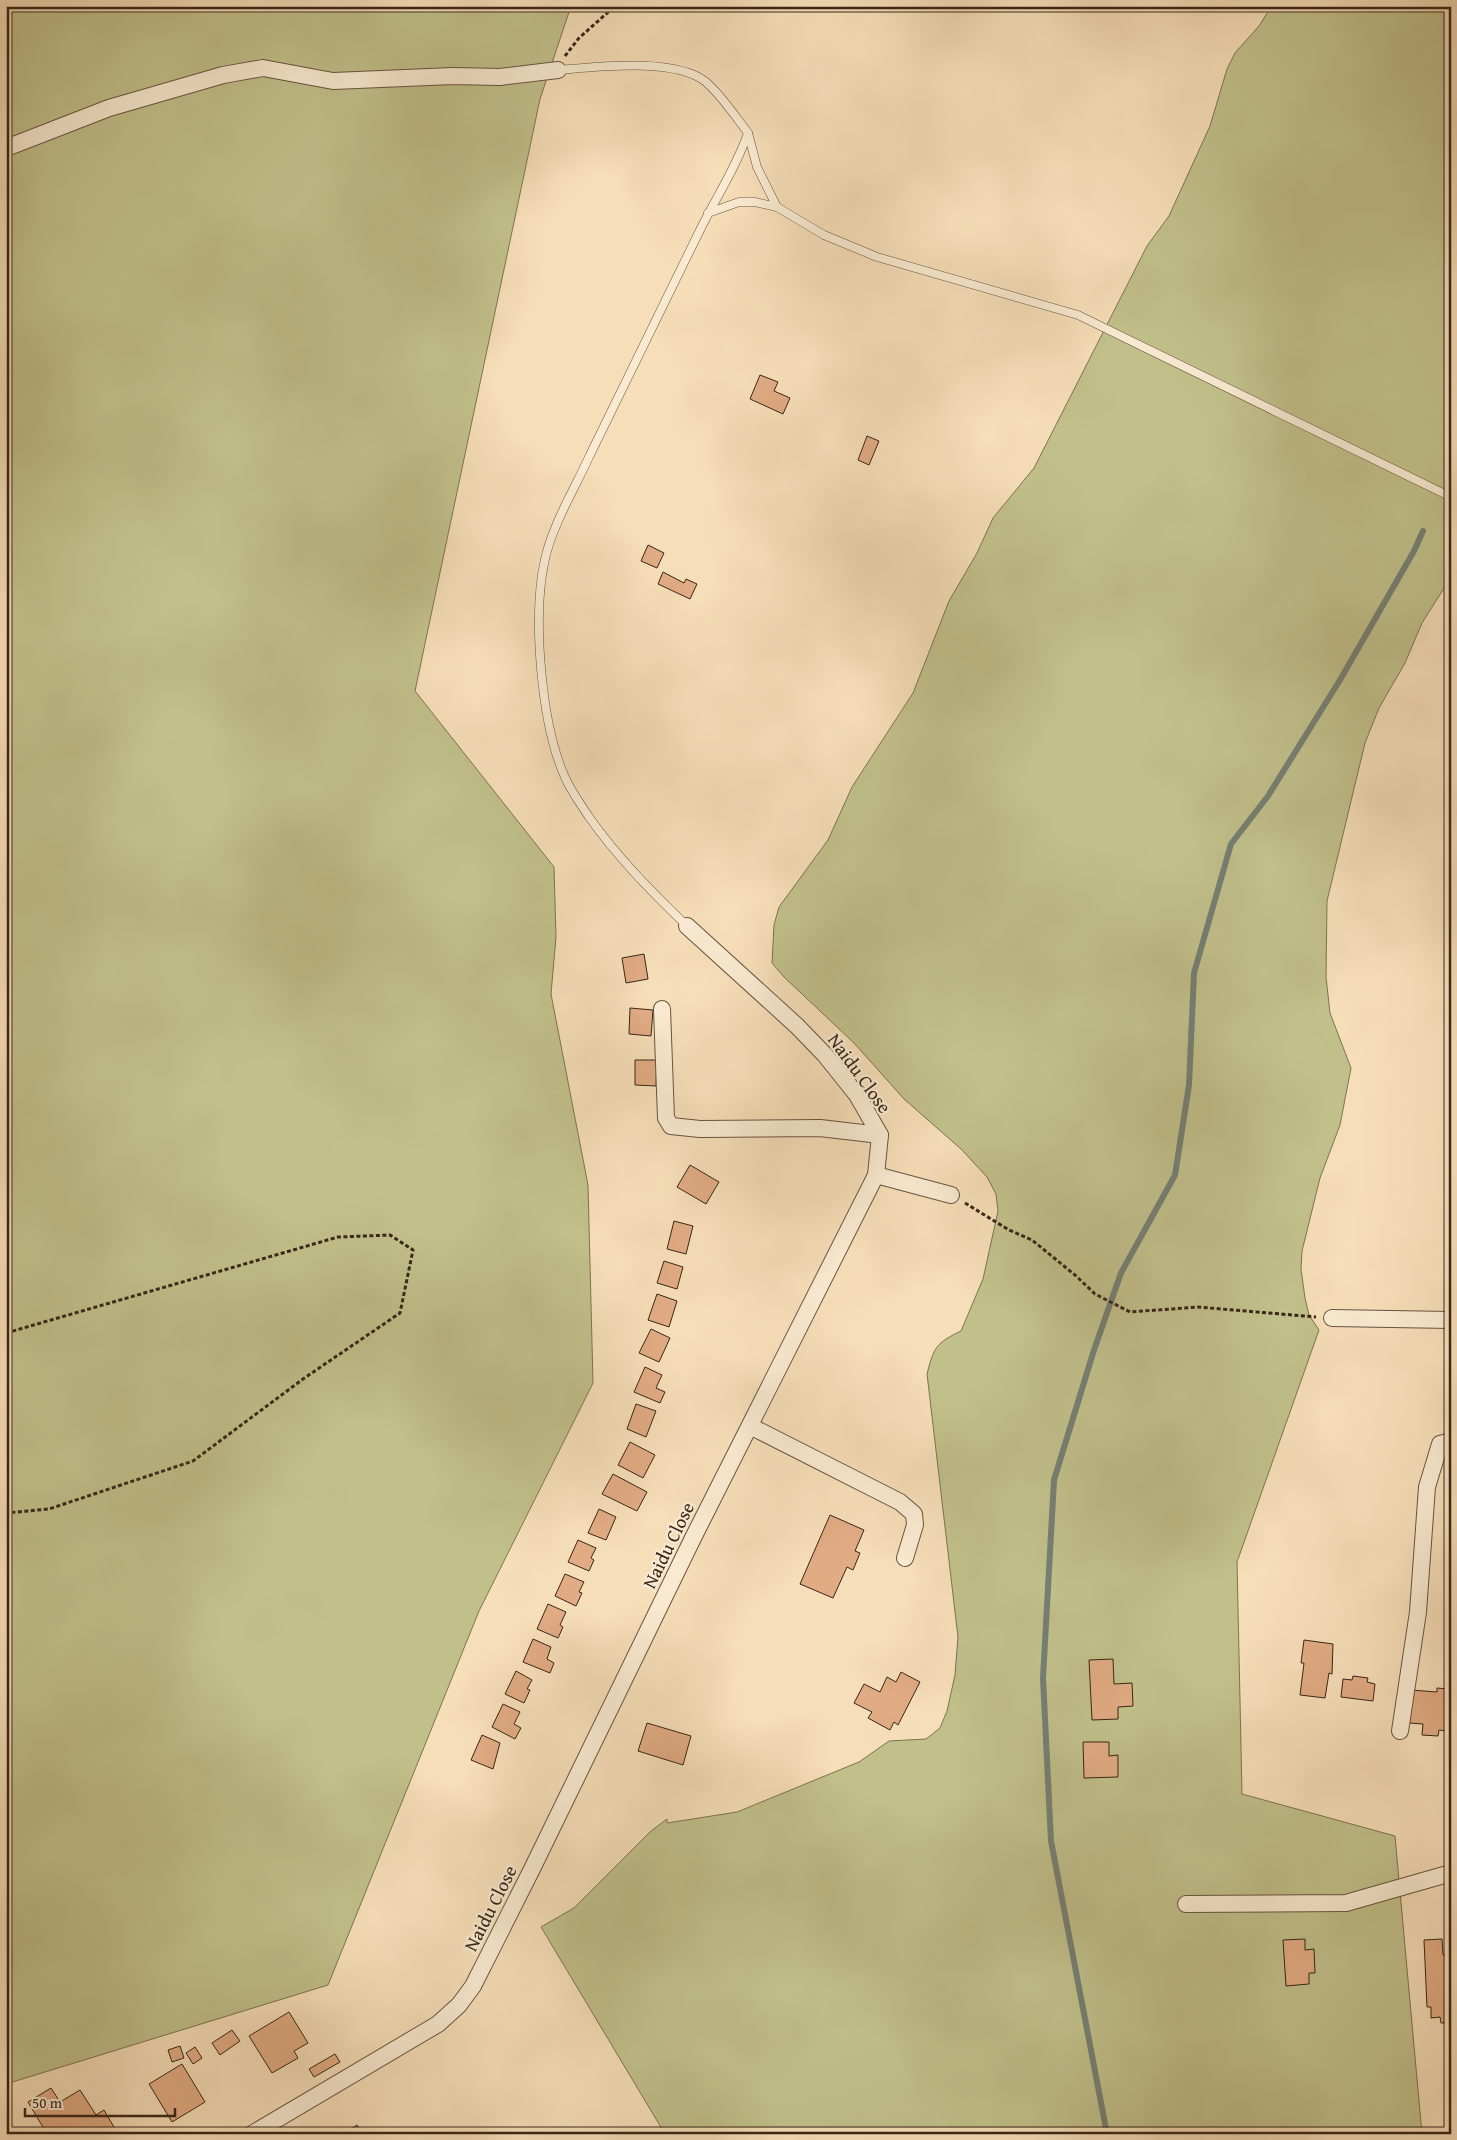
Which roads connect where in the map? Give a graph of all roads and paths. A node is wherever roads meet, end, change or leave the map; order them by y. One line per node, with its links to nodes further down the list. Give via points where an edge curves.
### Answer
1 (615, 6): 2 (path, via 579,38)
2 (558, 70): 3 (lane, via 651,65 692,74 706,82); 4 (street, via 500,77 333,81 263,68 222,75 109,108)
3 (748, 133): 5 (lane, via 757,167); 6 (lane, via 742,151)
4 (6, 148)
5 (777, 207): 6 (lane, via 739,202); 7 (lane, via 824,235 877,257 1078,315)
6 (708, 213): 8 (lane, via 554,532 545,559 540,604 545,699 564,776 612,849)
7 (1451, 497)
8 (687, 926): 10 (street, Naidu Close, via 798,1026 825,1055 857,1095)
9 (662, 1009): 10 (street, via 666,1118 671,1126 700,1129 820,1128)
10 (880, 1135): 11 (street, Naidu Close)
11 (876, 1175): 12 (street); 16 (street, Naidu Close)
12 (951, 1195): 13 (path, via 1032,1240 1095,1294 1130,1312 1198,1307)
13 (1332, 1318): 14 (street)
14 (1451, 1320)
15 (6, 1333): 18 (path, via 338,1237 390,1235 413,1250 400,1313 303,1379 193,1461 49,1509)
16 (750, 1426): 19 (street, via 900,1502 914,1514 915,1525); 23 (street, Naidu Close, via 532,1869 473,1986 460,2005 438,2024)
17 (1451, 1441): 20 (street, via 1440,1444 1427,1487 1418,1612)
18 (6, 1513)
19 (904, 1558)
20 (1400, 1731)
21 (1451, 1873): 22 (street, via 1346,1903)
22 (1186, 1904)
23 (252, 2134)

